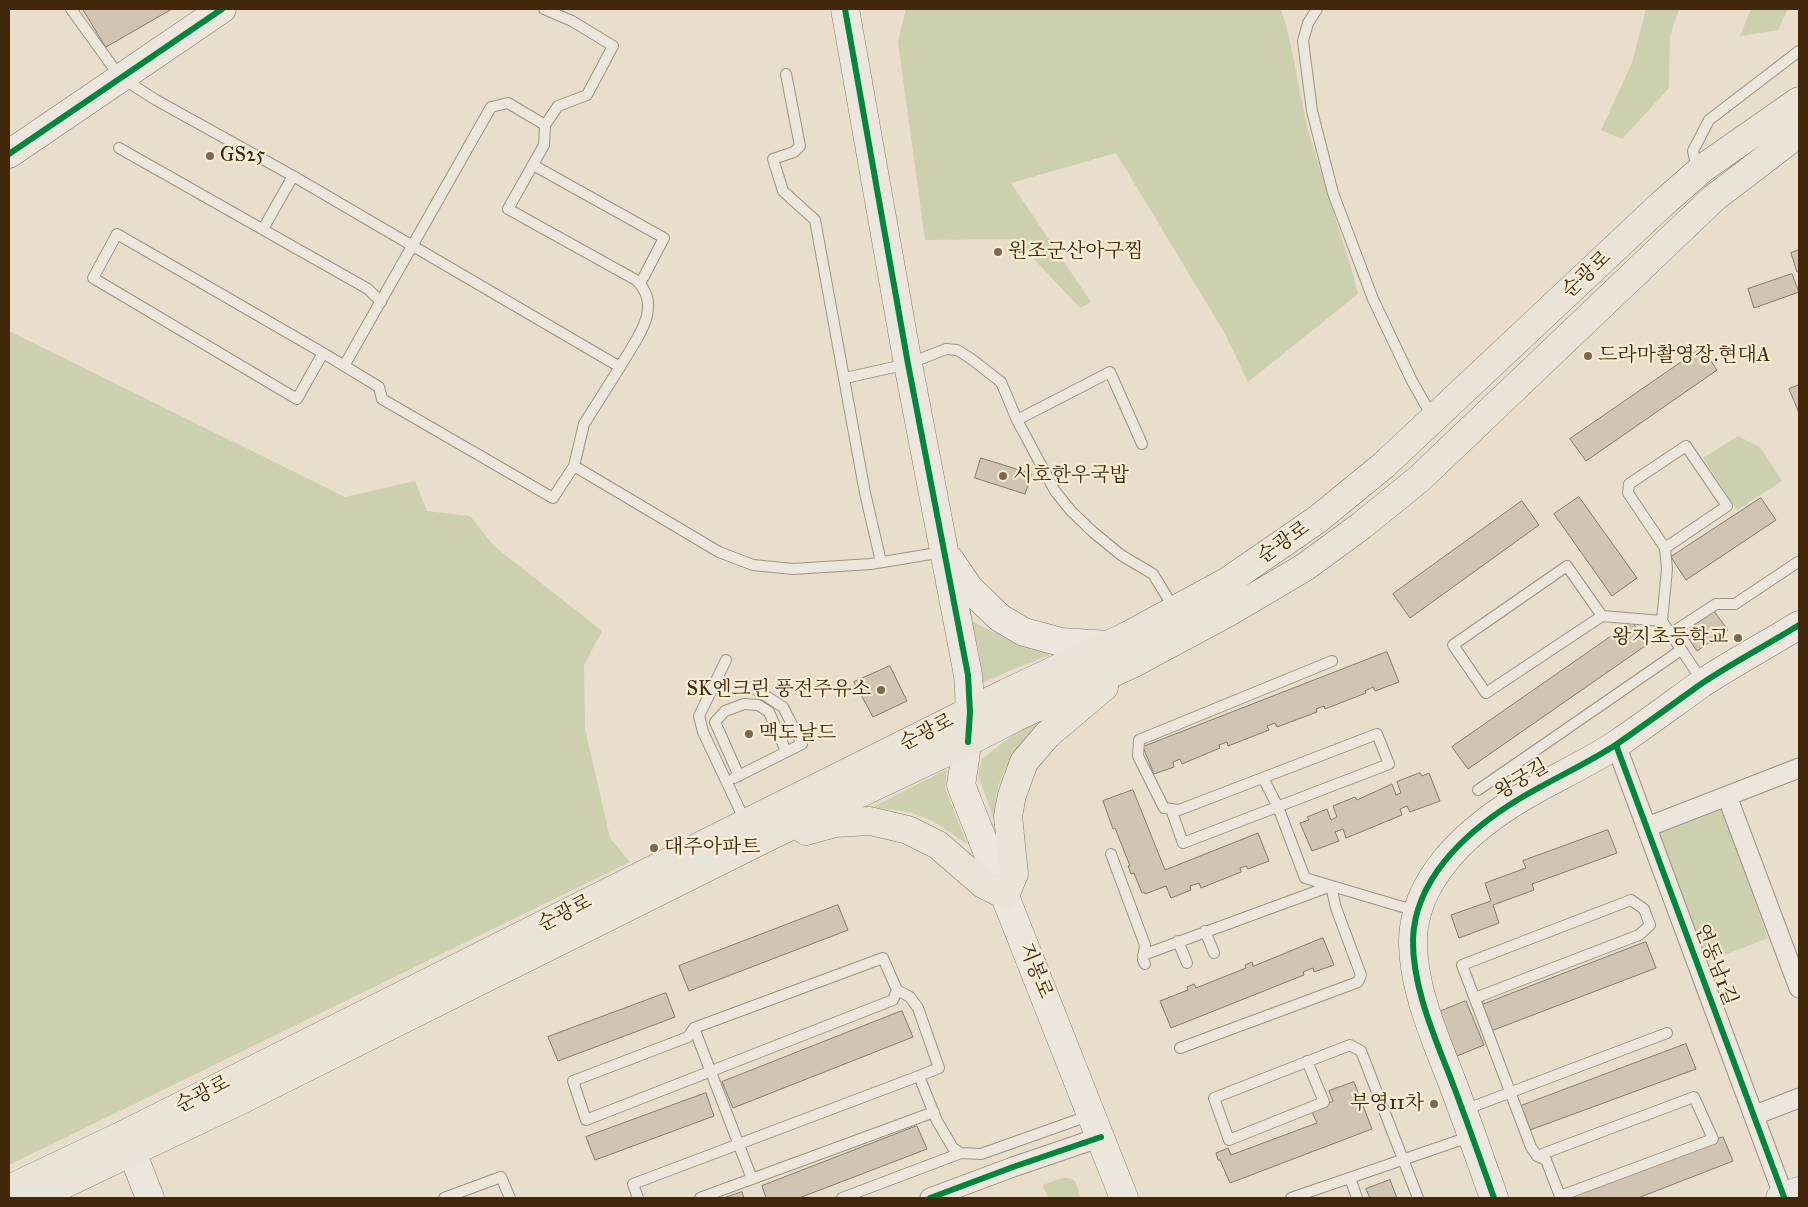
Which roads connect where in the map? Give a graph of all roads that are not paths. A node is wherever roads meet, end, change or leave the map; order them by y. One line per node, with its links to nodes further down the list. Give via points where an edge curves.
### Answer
1 (71, 9): 8 (lane)
2 (222, 9): 8 (street)
3 (544, 9): 10 (lane, via 572,21 613,46 587,95 558,106)
4 (845, 9): 22 (street, 지봉로)
5 (1317, 9): 26 (lane, via 1308,23 1303,41 1312,111 1333,193 1372,299)
6 (1799, 51): 15 (lane, via 1709,120 1693,151)
7 (786, 74): 25 (lane, via 800,146 794,152 773,159 783,191 815,220)
8 (120, 77): 13 (street); 16 (lane)
9 (1799, 101): 15 (main road, 순광로)
10 (545, 125): 14 (lane, via 544,146); 18 (lane, via 508,104 491,107)
11 (1799, 133): 43 (main road, 순광로, via 1714,198 1419,479 1362,526 1304,567 1229,612)
12 (119, 148): 17 (lane)
13 (9, 154)
14 (533, 165): 19 (lane, via 664,238); 19 (lane, via 508,209)
15 (1698, 174): 26 (main road, 순광로)
16 (293, 176): 17 (lane); 18 (lane)
17 (263, 229): 20 (lane, via 368,289)
18 (413, 246): 20 (lane); 24 (lane)
19 (640, 284): 24 (lane, via 648,298 649,313)
20 (381, 302): 23 (lane)
21 (323, 353): 21 (lane, via 117,234 93,278 297,399); 23 (lane)
22 (908, 364): 25 (lane); 27 (lane, via 946,349 957,350 998,378); 31 (street, 지봉로)
23 (344, 366): 29 (lane, via 378,387 382,399 553,498)
24 (620, 367): 29 (lane, via 584,424)
25 (845, 378): 32 (lane, via 865,494)
26 (1433, 419): 34 (main road, 순광로, via 1384,466 1318,519 1228,581)
27 (1017, 420): 28 (lane, via 1110,372); 34 (lane, via 1044,473 1071,511 1121,555 1153,574)
28 (1142, 444)
29 (574, 466): 32 (lane, via 719,552 753,565 793,569)
30 (1665, 548): 30 (lane, via 1628,493 1630,484 1686,446 1727,506); 36 (lane, via 1667,569)
31 (944, 552): 32 (lane); 39 (street, via 969,588 1000,618 1024,632 1061,642); 46 (street, 지봉로, via 968,678)
32 (881, 562)
33 (1798, 562): 38 (lane, via 1735,604 1716,604)
34 (1175, 610): 39 (main road, 순광로)
35 (1602, 616): 35 (lane, via 1567,566 1454,645 1486,693); 36 (lane)
36 (1662, 620): 38 (lane)
37 (1799, 625): 44 (street, 왕궁길)
38 (1670, 634): 40 (lane)
39 (1109, 645): 46 (main road, 순광로)
40 (1681, 650): 44 (lane); 54 (lane)
41 (726, 660): 53 (lane, via 699,716)
42 (1332, 661): 57 (lane, via 1139,740 1138,756 1164,808)
43 (1134, 662): 47 (main road, 순광로); 63 (main road, via 1047,735 1024,762 1008,816 1014,874)
44 (1703, 683): 48 (street, 왕궁길)
45 (752, 687): 49 (lane, via 784,707 802,744)
46 (970, 712): 47 (street, 지봉로); 58 (main road, 순광로)
47 (968, 742): 60 (main road, 순광로); 63 (street, 지봉로, via 961,785)
48 (1616, 745): 59 (street, 연동남1길); 64 (street, 왕궁길, via 1511,804 1475,832 1437,871)
49 (786, 752): 51 (lane); 51 (lane, via 770,712 758,705 744,704 725,711 716,722)
50 (1799, 768): 55 (street)
51 (738, 776): 53 (lane)
52 (1263, 778): 56 (lane); 56 (lane, via 1377,734 1389,764); 57 (lane, via 1179,810)
53 (726, 782): 58 (lane)
54 (1478, 790)
55 (1727, 796): 59 (street); 69 (street)
56 (1278, 807): 57 (lane, via 1182,843); 62 (lane, via 1305,878)
57 (1172, 809)
58 (746, 824): 84 (main road, 순광로)
59 (1647, 827): 81 (street, 연동남1길)
60 (774, 834): 63 (main road, via 800,833 835,823 870,821 908,830 938,844 984,884); 84 (main road, 순광로)
61 (1111, 854): 66 (lane, via 1144,945 1144,959)
62 (1331, 886): 64 (lane); 65 (lane); 74 (lane, via 1361,975 1358,982)
63 (1005, 895): 83 (street, 지봉로)
64 (1417, 911): 82 (street, 왕궁길, via 1413,940 1415,964 1428,1019 1452,1072)
65 (1205, 931): 66 (lane); 67 (lane)
66 (1178, 941): 68 (lane)
67 (1214, 954)
68 (1187, 963)
69 (1799, 988)
70 (897, 990): 72 (lane, via 883,958); 76 (lane, via 893,1000); 77 (lane, via 910,997 918,1008 939,1068)
71 (1475, 998): 71 (lane, via 1462,965 1631,900 1644,909 1650,926 1639,935); 78 (lane)
72 (694, 1028): 76 (lane); 76 (lane, via 688,1037 573,1081 586,1120)
73 (1666, 1033): 78 (lane)
74 (1180, 1048)
75 (1308, 1061): 75 (lane, via 1214,1098 1229,1140 1324,1102); 88 (lane, via 1350,1045 1361,1051)
76 (711, 1071): 85 (lane)
77 (919, 1076): 80 (lane); 85 (lane)
78 (1511, 1093): 82 (lane); 87 (lane)
79 (1799, 1098): 81 (street)
80 (934, 1112): 86 (lane, via 953,1148); 90 (lane)
81 (1755, 1115): 92 (street, 연동남1길)
82 (1468, 1123): 88 (lane); 105 (street, 왕궁길)
83 (1096, 1126): 86 (lane, via 981,1154); 100 (street, via 1013,1167); 101 (street, 지봉로)
84 (128, 1143): 91 (main road, 순광로); 93 (main road, 순광로); 94 (street)
85 (738, 1144): 90 (lane); 97 (lane, via 632,1184)
86 (961, 1153): 99 (lane)
87 (1537, 1156): 87 (lane, via 1546,1160 1560,1196 1713,1139 1694,1097)
88 (1404, 1159): 89 (lane); 104 (lane)
89 (1350, 1178): 102 (lane); 103 (lane)
90 (752, 1179): 98 (lane)
91 (9, 1189)
92 (1788, 1195)
93 (35, 1198)
94 (150, 1198)
95 (444, 1198): 96 (lane, via 501,1177)
96 (510, 1198)
97 (638, 1198)
98 (700, 1198)
99 (842, 1198)
100 (930, 1198)
101 (1124, 1198)
102 (1291, 1198)
103 (1357, 1198)
104 (1418, 1198)
105 (1494, 1198)

